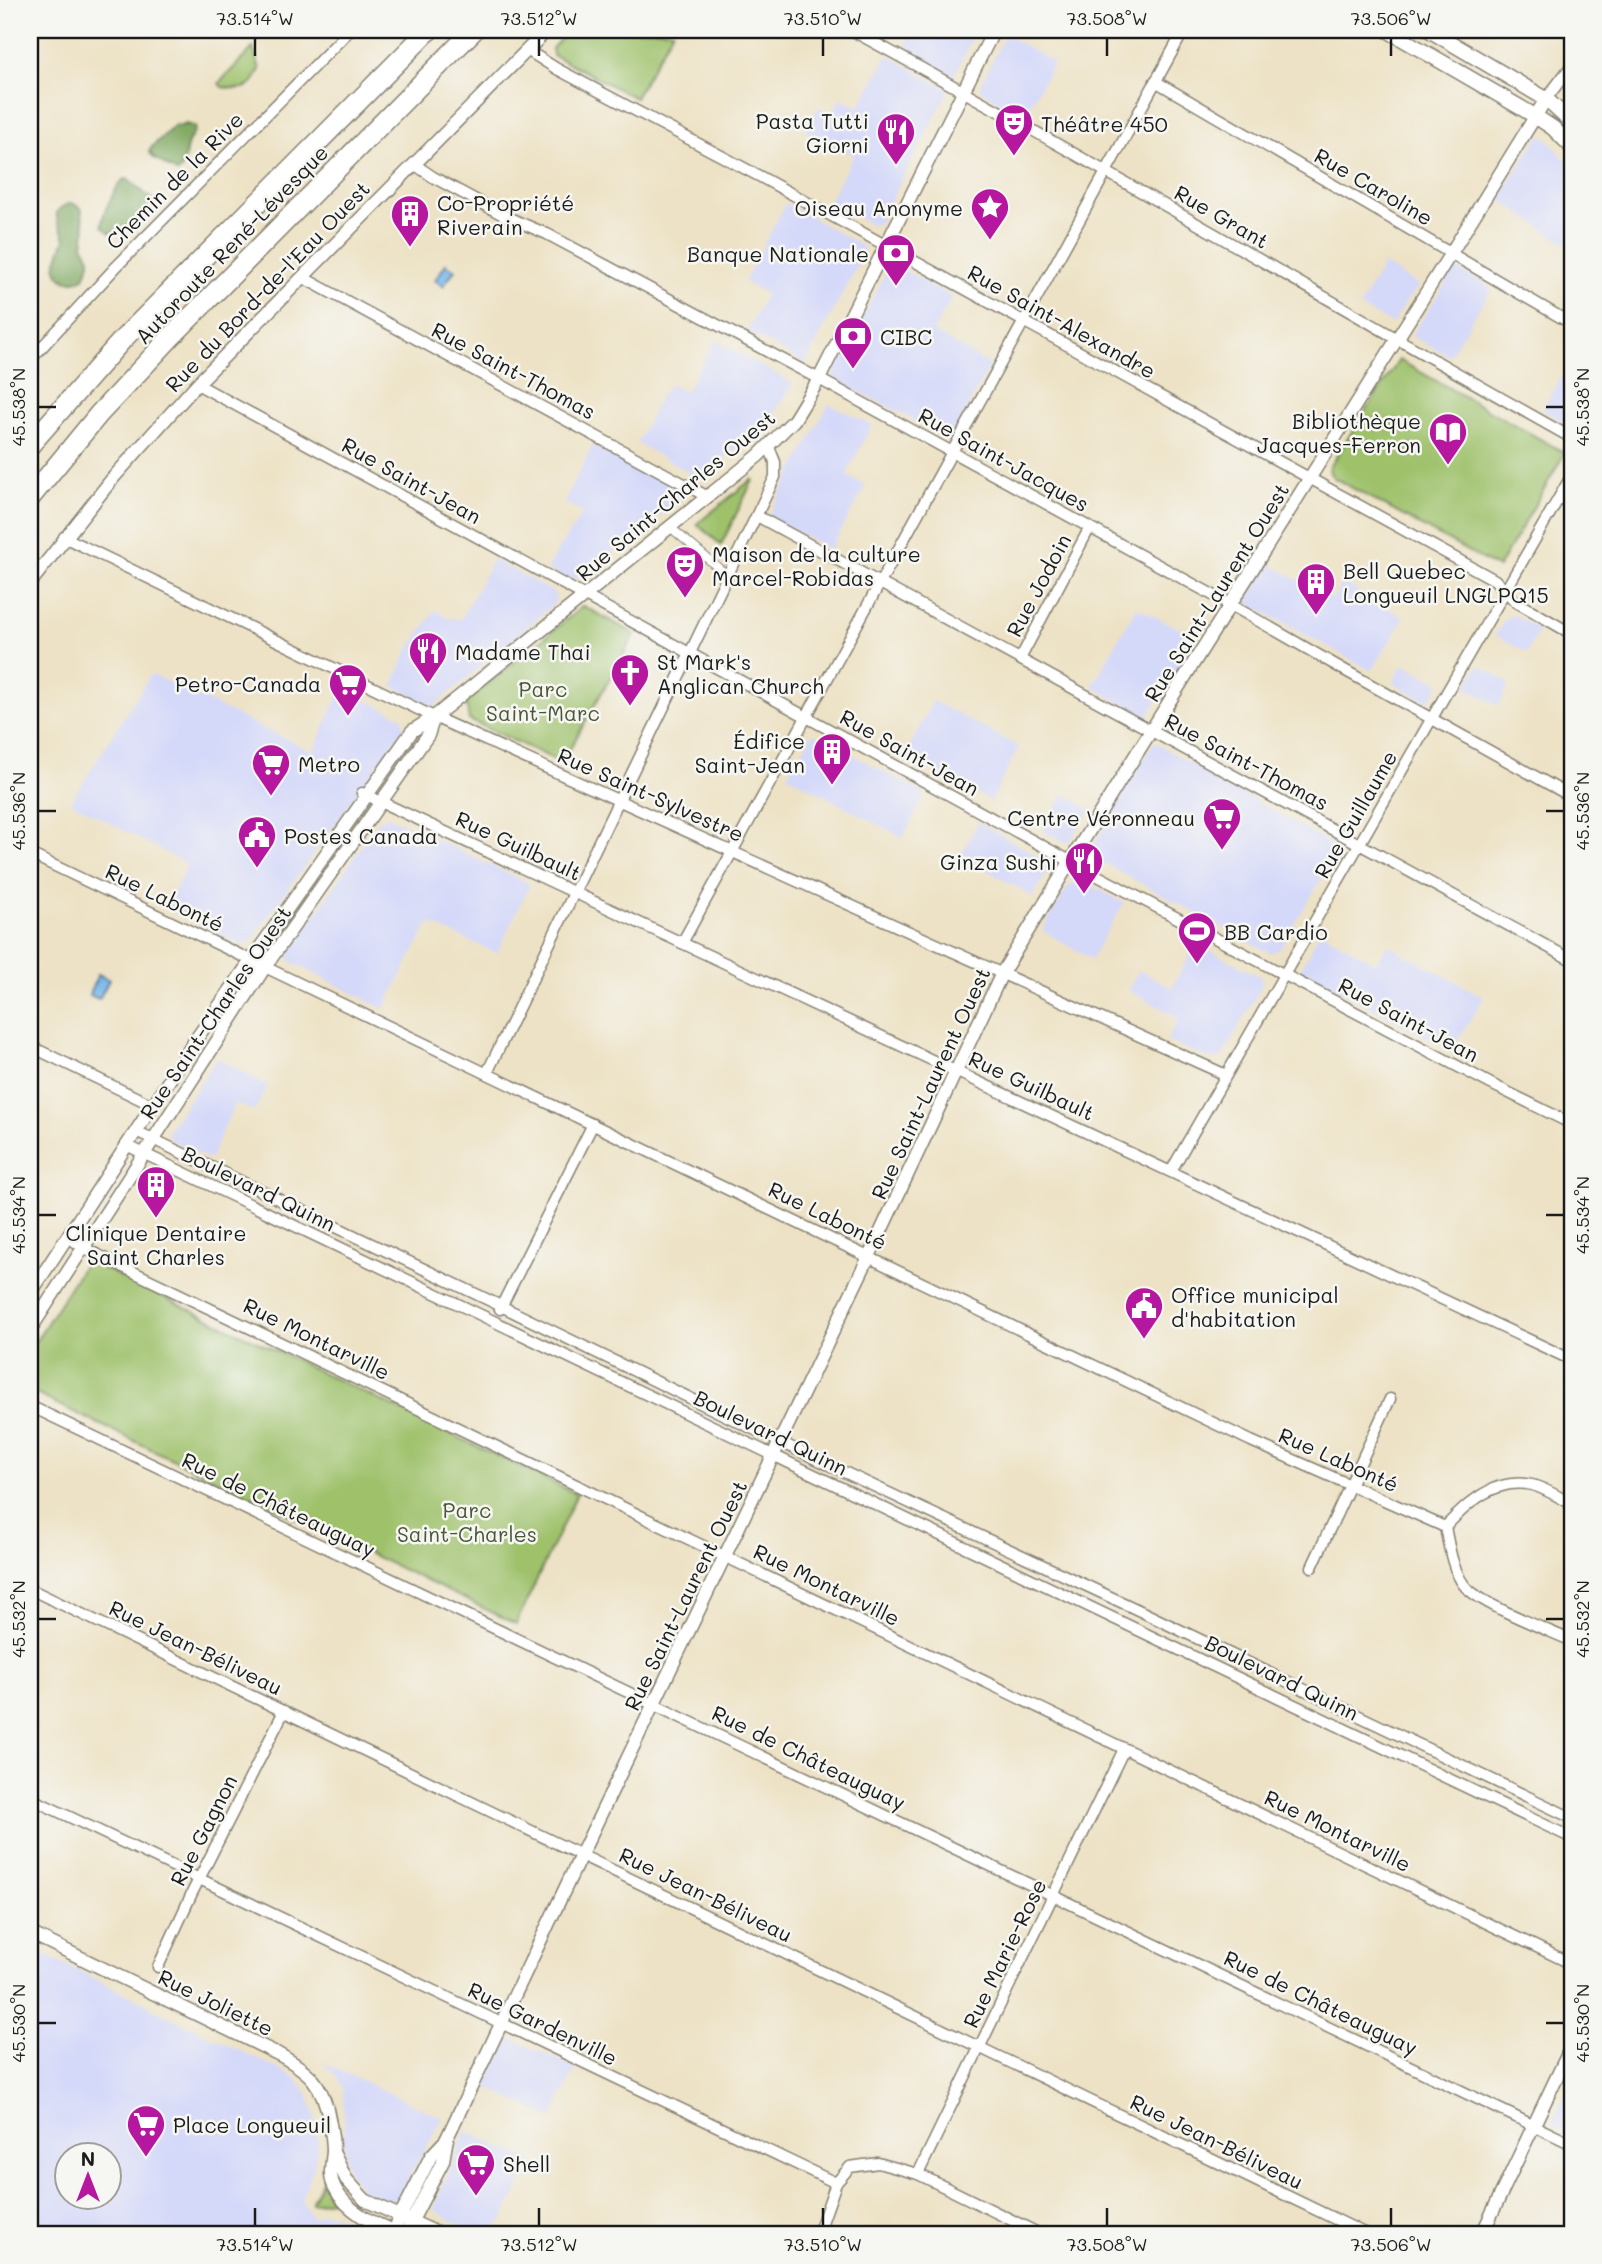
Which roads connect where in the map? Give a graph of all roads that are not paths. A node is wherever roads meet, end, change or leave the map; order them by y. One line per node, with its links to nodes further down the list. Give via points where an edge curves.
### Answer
1 (350, 30): 26 (street, Chemin de la Rive)
2 (429, 30): 30 (highway, Autoroute René-Lévesque, via 123,339)
3 (474, 30): 36 (highway, Autoroute René-Lévesque, via 163,345)
4 (547, 30): 10 (street, Rue du Bord-de-l'Eau Ouest)
5 (851, 30): 13 (street, Rue Grant)
6 (994, 30): 13 (street, Rue Saint-Charles Ouest)
7 (1184, 30): 12 (street)
8 (1387, 30): 15 (main road)
9 (1429, 30): 14 (main road)
10 (527, 50): 18 (street, Rue du Bord-de-l'Eau Ouest); 20 (street, Rue Saint-Alexandre)
11 (1572, 65): 14 (street)
12 (1155, 81): 19 (street); 21 (street, Rue Caroline)
13 (963, 90): 19 (street, Rue Grant); 20 (street, Rue Saint-Charles Ouest)
14 (1546, 99): 15 (street, Rue Saint-Laurent Ouest); 16 (main road)
15 (1535, 116): 17 (main road); 21 (street, Rue Saint-Laurent Ouest)
16 (1572, 123)
17 (1572, 148)
18 (414, 164): 22 (street, Rue du Bord-de-l'Eau Ouest); 27 (street, Rue Saint-Jacques)
19 (1106, 171): 23 (street); 25 (street, Rue Grant)
20 (886, 246): 23 (street, Rue Saint-Alexandre); 27 (street, Rue Saint-Charles Ouest)
21 (1451, 253): 24 (street, Rue Caroline); 25 (street, Rue Saint-Laurent Ouest)
22 (302, 277): 28 (street, Rue du Bord-de-l'Eau Ouest); 35 (street, Rue Saint-Thomas)
23 (1023, 321): 32 (street); 34 (street, Rue Saint-Alexandre)
24 (1572, 324)
25 (1397, 339): 29 (street, Rue Grant); 34 (street, Rue Saint-Laurent Ouest)
26 (30, 360)
27 (819, 379): 31 (street, Rue Saint-Charles Ouest, via 803,408); 32 (street, Rue Saint-Jacques)
28 (197, 384): 40 (street, Rue du Bord-de-l'Eau Ouest); 45 (street, Rue Saint-Jean)
29 (1572, 438)
30 (30, 445)
31 (769, 447): 35 (street, Rue Saint-Charles Ouest); 37 (street, via 775,477)
32 (951, 452): 39 (street, Rue Saint-Jacques); 43 (street)
33 (1572, 475): 44 (street, Rue Guillaume)
34 (1310, 479): 44 (street, Rue Saint-Alexandre, via 1495,580); 46 (street, Rue Saint-Laurent Ouest)
35 (708, 496): 38 (street, Rue Saint-Charles Ouest)
36 (30, 498)
37 (757, 516): 41 (street); 43 (street, Rue Saint-Thomas)
38 (670, 527): 41 (street); 45 (street, Rue Saint-Charles Ouest)
39 (1089, 529): 46 (street, Rue Saint-Jacques); 49 (street, Rue Jodoin)
40 (64, 537): 42 (street, Rue du Bord-de-l'Eau Ouest); 50 (street, Rue Saint-Sylvestre)
41 (728, 576): 48 (street)
42 (30, 583)
43 (880, 583): 49 (street, Rue Saint-Thomas); 51 (street)
44 (1506, 592): 47 (street, Rue Saint-Alexandre); 52 (street, Rue Guillaume)
45 (584, 596): 48 (street, Rue Saint-Jean); 50 (street, Rue Saint-Charles Ouest)
46 (1231, 605): 52 (street, Rue Saint-Jacques); 53 (street, Rue Saint-Laurent Ouest)
47 (1572, 634)
48 (689, 653): 51 (street, Rue Saint-Jean); 56 (street)
49 (1020, 659): 53 (street, Rue Saint-Thomas)
50 (434, 717): 54 (street, Rue Saint-Charles Ouest, via 412,731); 56 (street, Rue Saint-Sylvestre); 57 (street, Rue Saint-Charles Ouest, via 428,735)
51 (806, 717): 59 (street); 61 (street, Rue Saint-Jean)
52 (1432, 719): 55 (street, Rue Saint-Jacques); 58 (street, Rue Guillaume)
53 (1151, 731): 58 (street, Rue Saint-Thomas); 61 (street, Rue Saint-Laurent Ouest)
54 (364, 794): 57 (street, Rue Guilbault); 64 (street, Rue Saint-Charles Ouest)
55 (1572, 797)
56 (617, 800): 59 (street, Rue Saint-Sylvestre); 62 (street)
57 (382, 803): 62 (street, Rue Guilbault); 66 (street, Rue Saint-Charles Ouest)
58 (1360, 844): 65 (street, Rue Saint-Thomas); 68 (street, Rue Guillaume)
59 (732, 851): 63 (street); 67 (street, Rue Saint-Sylvestre)
60 (30, 854): 64 (street, Rue Labonté)
61 (1070, 861): 67 (street, Rue Saint-Laurent Ouest); 68 (street, Rue Saint-Jean)
62 (573, 892): 63 (street, Rue Guilbault); 71 (street)
63 (682, 943): 70 (street, Rue Guilbault)
64 (251, 960): 66 (street, Rue Labonté); 73 (street, Rue Saint-Charles Ouest)
65 (1572, 960)
66 (265, 967): 71 (street, Rue Labonté); 77 (street, Rue Saint-Charles Ouest)
67 (1002, 973): 70 (street, Rue Saint-Laurent Ouest); 72 (street, Rue Saint-Sylvestre)
68 (1283, 975): 72 (street, Rue Guillaume); 75 (street, Rue Saint-Jean)
69 (30, 1045): 73 (street)
70 (958, 1071): 80 (street, Rue Guilbault); 83 (street, Rue Saint-Laurent Ouest)
71 (487, 1073): 74 (street, Rue Labonté)
72 (1226, 1075): 80 (street, Rue Guillaume)
73 (152, 1105): 76 (street, Rue Saint-Charles Ouest)
74 (593, 1124): 83 (street, Rue Labonté); 85 (street)
75 (1572, 1124)
76 (136, 1130): 77 (street, Boulevard Quinn); 78 (street, Rue Saint-Charles Ouest)
77 (153, 1139): 79 (street, Rue Saint-Charles Ouest); 85 (street, Boulevard Quinn)
78 (126, 1145): 79 (street, Boulevard Quinn); 81 (street, Rue Saint-Charles Ouest)
79 (143, 1153): 82 (street, Rue Saint-Charles Ouest); 86 (street, Boulevard Quinn)
80 (1171, 1171): 88 (street, Rue Guilbault)
81 (67, 1237): 82 (street, Rue Montarville); 84 (street, Rue Saint-Charles Ouest)
82 (83, 1247): 87 (street, Rue Saint-Charles Ouest); 96 (street, Rue Montarville)
83 (869, 1257): 91 (street, Rue Saint-Laurent Ouest); 93 (street, Rue Labonté)
84 (30, 1294)
85 (502, 1306): 86 (street); 91 (street, Boulevard Quinn)
86 (494, 1321): 92 (street, Boulevard Quinn)
87 (30, 1330)
88 (1572, 1360)
89 (1390, 1399): 93 (street)
90 (30, 1406): 100 (street, Rue de Châteauguay)
91 (780, 1442): 92 (street, Rue Saint-Laurent Ouest); 102 (street, Boulevard Quinn)
92 (774, 1455): 96 (street, Rue Saint-Laurent Ouest); 104 (street, Boulevard Quinn)
93 (1350, 1485): 95 (street, Rue Labonté); 97 (street)
94 (1572, 1504): 95 (street, via 1532,1485 1511,1483 1469,1502)
95 (1445, 1527): 99 (street, via 1464,1585 1481,1599)
96 (724, 1556): 100 (street, Rue Saint-Laurent Ouest); 103 (street, Rue Montarville)
97 (1312, 1567)
98 (30, 1588): 101 (street, Rue Jean-Béliveau)
99 (1572, 1641)
100 (654, 1704): 108 (street, Rue Saint-Laurent Ouest); 110 (street, Rue de Châteauguay)
101 (284, 1711): 108 (street, Rue Jean-Béliveau); 109 (street, Rue Gagnon)
102 (1406, 1739): 104 (street); 106 (street, Boulevard Quinn)
103 (1124, 1749): 110 (street, Rue Marie-Rose); 112 (street, Rue Montarville)
104 (1399, 1755): 107 (street, Boulevard Quinn)
105 (30, 1798): 109 (street, Rue Gardenville)
106 (1572, 1818)
107 (1572, 1838)
108 (581, 1855): 114 (street, Rue Saint-Laurent Ouest); 116 (street, Rue Jean-Béliveau)
109 (199, 1880): 113 (street, Rue Gagnon); 114 (street, Rue Gardenville)
110 (1053, 1895): 116 (street, Rue Marie-Rose); 117 (street, Rue de Châteauguay)
111 (30, 1933): 121 (street, Rue Joliette, via 303,2068 325,2100 333,2150 330,2178 342,2199 361,2216)
112 (1572, 1964)
113 (158, 1967)
114 (502, 2025): 120 (street, Rue Gardenville); 121 (street, Rue Saint-Laurent Ouest, via 447,2138 443,2161)
115 (1572, 2045): 117 (street)
116 (980, 2048): 119 (street, Rue Marie-Rose); 125 (street, Rue Jean-Béliveau)
117 (1533, 2125): 118 (street, Rue de Châteauguay); 126 (street)
118 (1572, 2144)
119 (918, 2174): 120 (street, via 878,2163 850,2166); 124 (street)
120 (836, 2183): 123 (street)
121 (400, 2229): 122 (street, Rue Joliette)
122 (439, 2234)
123 (818, 2234)
124 (1040, 2234)
125 (1366, 2234)
126 (1482, 2234)

